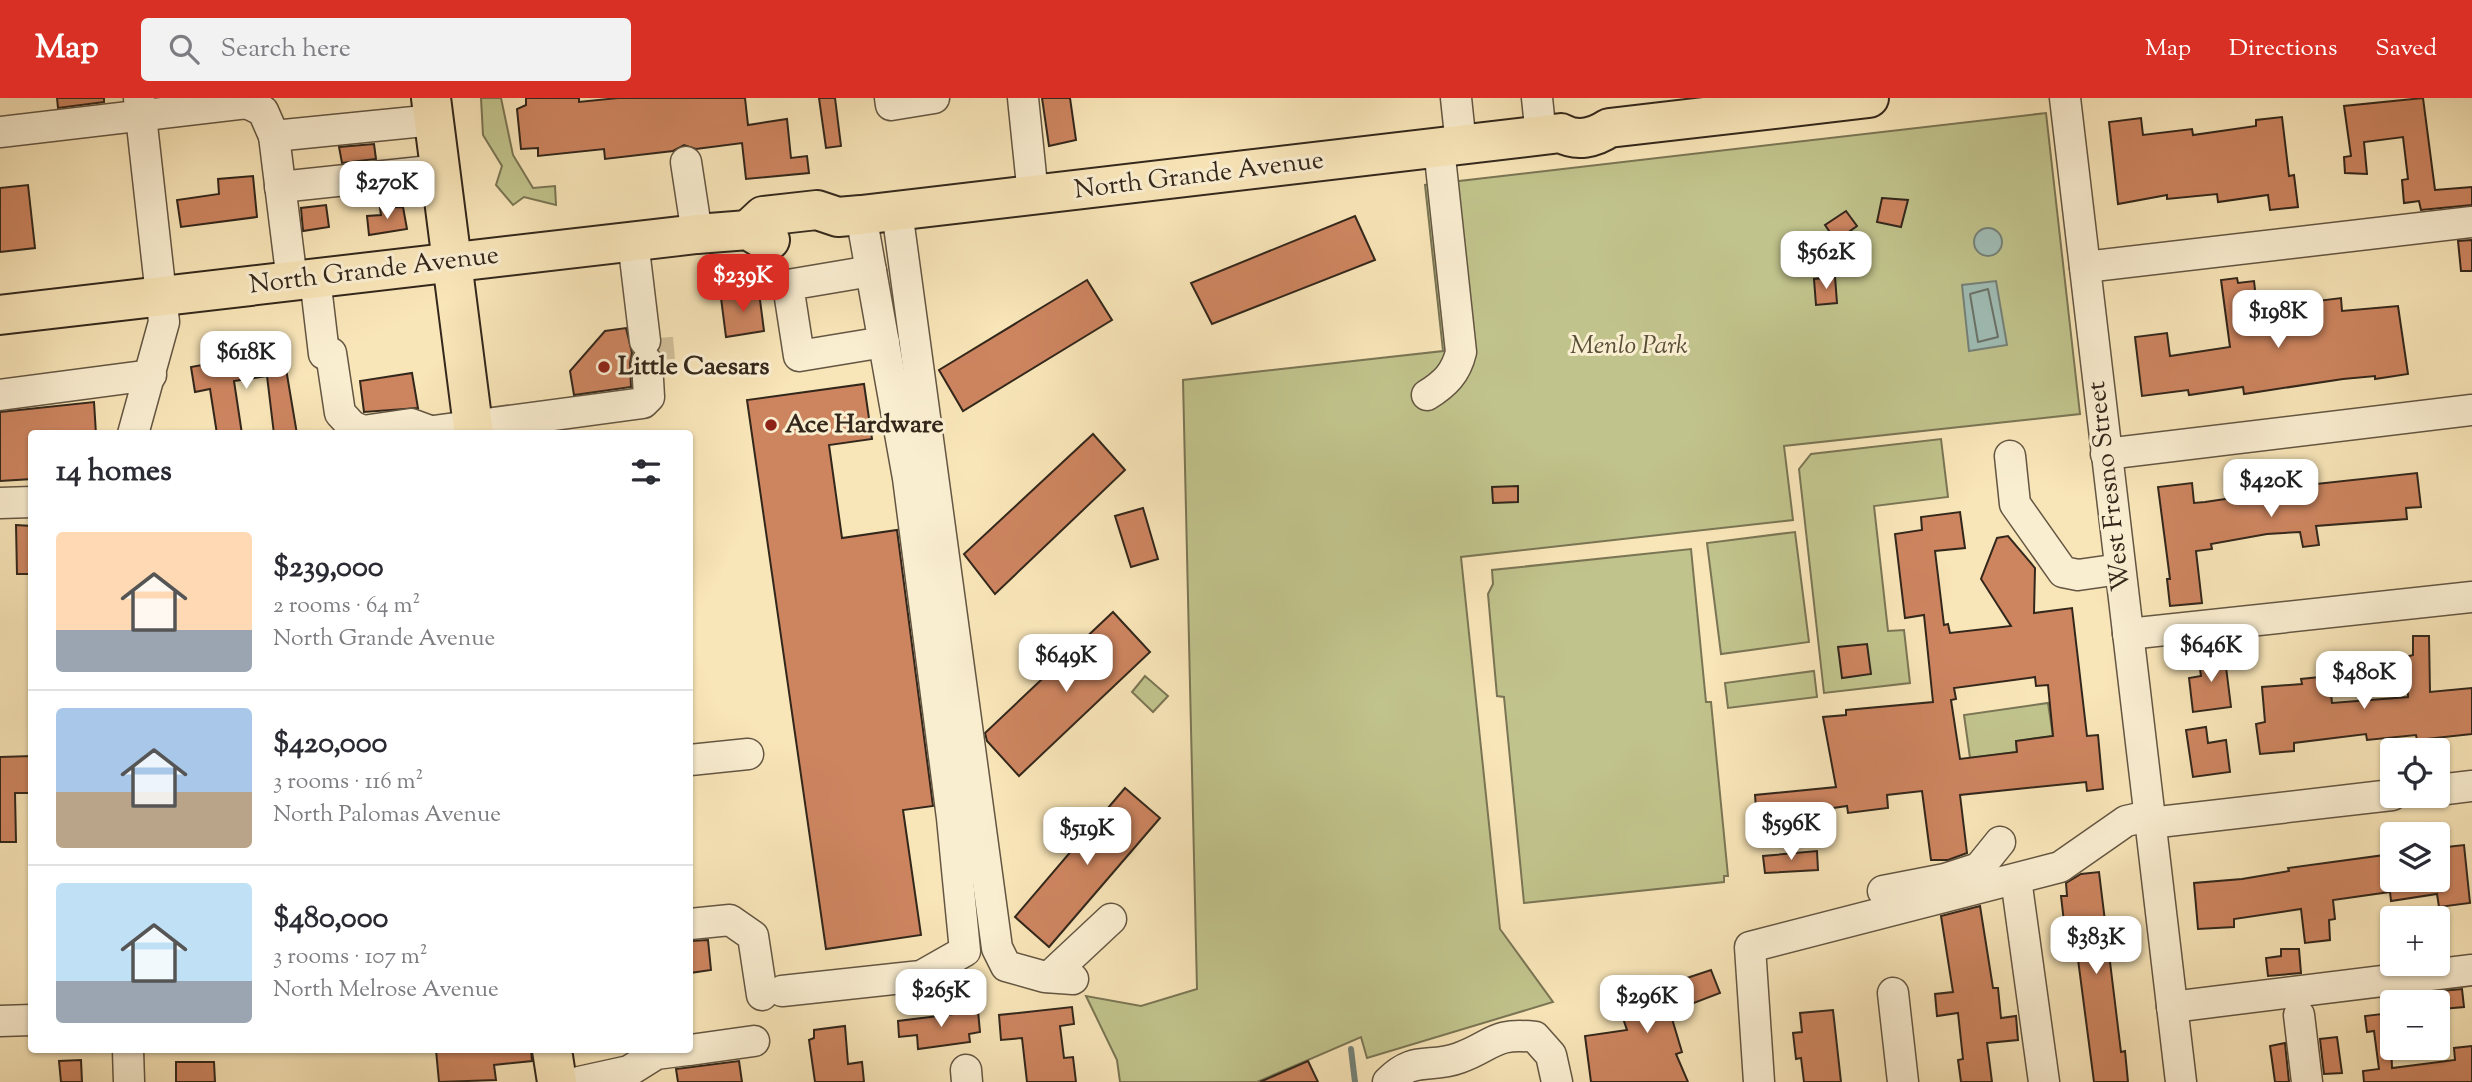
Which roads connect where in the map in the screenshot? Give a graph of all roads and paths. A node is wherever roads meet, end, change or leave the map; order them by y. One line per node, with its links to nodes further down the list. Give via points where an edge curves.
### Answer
1 (890, 98): 2 (street, via 891,105)
2 (934, 98)
3 (1023, 98): 19 (street)
4 (1456, 98): 15 (street)
5 (1536, 98): 13 (street)
6 (1869, 98): 8 (main road, North Grande Avenue)
7 (2065, 98): 25 (street, West Fresno Street)
8 (1797, 102): 11 (main road, North Grande Avenue)
9 (140, 108): 12 (street); 14 (street, via 247,103 263,111); 28 (street)
10 (432, 109): 14 (street); 17 (main road)
11 (1667, 109): 13 (main road, North Grande Avenue, via 1598,136 1572,139)
12 (0, 132)
13 (1551, 134): 15 (main road, North Grande Avenue)
14 (274, 136): 18 (street)
15 (1450, 146): 19 (main road, North Grande Avenue); 33 (street, via 1461,352 1457,369)
16 (686, 162): 22 (street)
17 (440, 170): 18 (street); 24 (main road)
18 (280, 187): 27 (street)
19 (1033, 195): 20 (main road, North Grande Avenue)
20 (865, 214): 22 (main road, North Grande Avenue, via 821,235 766,241 748,230); 26 (street); 58 (street, via 997,948 1006,966 1061,978)
21 (2472, 222): 25 (street)
22 (697, 234): 23 (main road, North Grande Avenue)
23 (633, 241): 24 (main road, North Grande Avenue); 35 (street, via 651,343 649,397 632,407 558,413)
24 (453, 262): 27 (main road, North Grande Avenue); 35 (main road)
25 (2085, 267): 41 (street, West Fresno Street)
26 (871, 271): 30 (street); 30 (street, via 788,285 799,356)
27 (303, 280): 28 (main road, North Grande Avenue); 37 (street, via 328,354 340,413)
28 (161, 297): 29 (main road, North Grande Avenue); 31 (street, via 164,323)
29 (0, 315)
30 (884, 342): 59 (street, via 908,478 965,951 921,976 772,993 753,936 730,920)
31 (151, 375): 32 (street); 36 (street)
32 (0, 394)
33 (1427, 395)
34 (2472, 410): 41 (street)
35 (473, 429): 40 (street)
36 (134, 430)
37 (361, 430)
38 (370, 430): 39 (street, via 411,424)
39 (418, 430)
40 (455, 430)
41 (2106, 454): 45 (street, West Fresno Street)
42 (2010, 456): 45 (street, via 2015,504 2063,572 2078,575)
43 (28, 502): 44 (street)
44 (0, 503)
45 (2120, 569): 47 (street, West Fresno Street)
46 (2472, 597): 47 (street)
47 (2128, 634): 53 (street, West Fresno Street)
48 (748, 754): 49 (street)
49 (693, 760)
50 (2472, 786): 51 (street)
51 (2450, 789)
52 (2380, 796): 53 (street)
53 (2142, 820): 54 (street, via 2104,813); 56 (street, via 2060,867); 62 (street, West Fresno Street)
54 (2083, 829)
55 (2000, 842): 57 (street, via 1979,868)
56 (2016, 879): 77 (street, via 1751,947); 79 (street)
57 (1883, 891)
58 (1111, 919)
59 (693, 924)
60 (2472, 970): 62 (street)
61 (1893, 993): 78 (street)
62 (2172, 1007): 80 (street, West Fresno Street)
63 (2299, 1015): 81 (street)
64 (28, 1020): 65 (street)
65 (0, 1021)
66 (754, 1041): 67 (street)
67 (693, 1049)
68 (128, 1053): 72 (street)
69 (552, 1053): 73 (main road)
70 (664, 1053): 74 (street, via 629,1071)
71 (1459, 1070): 75 (street, via 1403,1068); 76 (street, via 1496,1038 1515,1034 1535,1037 1551,1055)
72 (129, 1082)
73 (557, 1082)
74 (579, 1082)
75 (1388, 1082)
76 (1557, 1082)
77 (1759, 1082)
78 (1903, 1082)
79 (2044, 1082)
80 (2180, 1082)
81 (2307, 1082)

